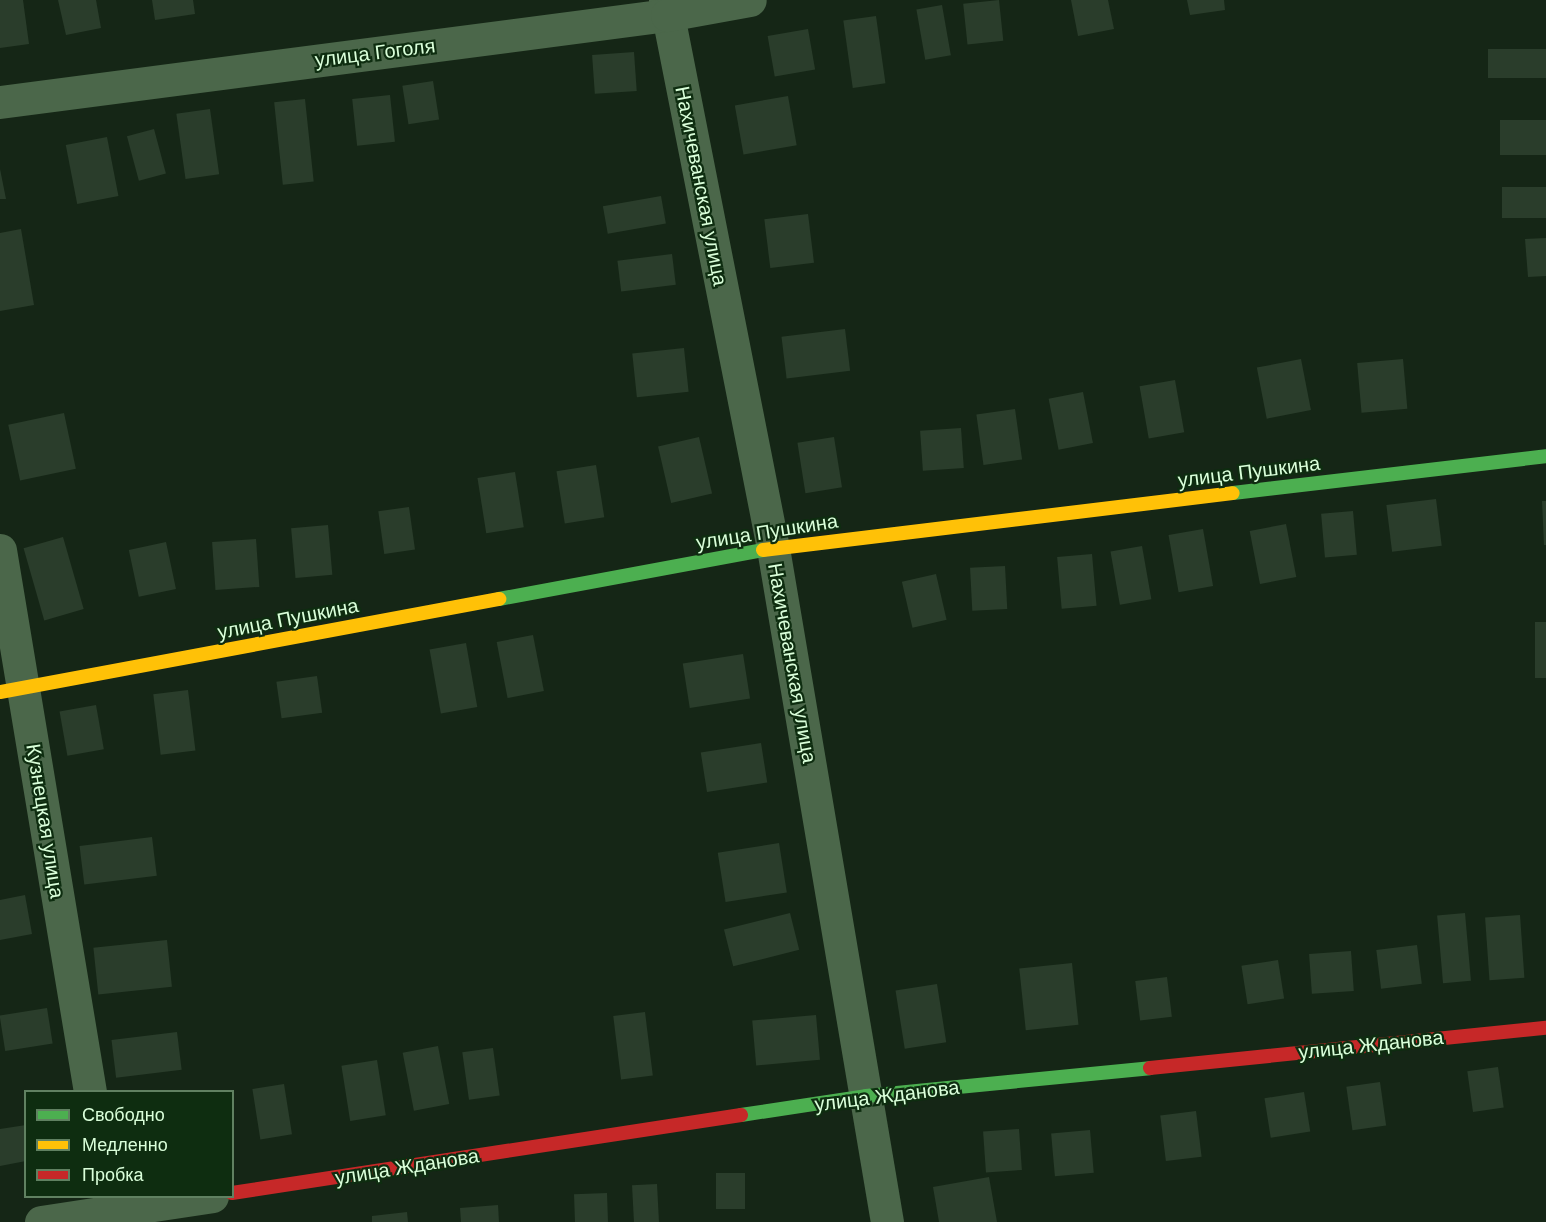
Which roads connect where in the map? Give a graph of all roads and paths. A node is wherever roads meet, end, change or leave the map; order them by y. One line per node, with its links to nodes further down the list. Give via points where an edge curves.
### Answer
1 (750, 0): 2 (street, улица Гоголя)
2 (666, 7): 3 (street, улица Гоголя); 5 (street, Нахичеванская улица)
3 (0, 102)
4 (1546, 456): 5 (street, улица Пушкина)
5 (772, 548): 7 (street, улица Пушкина); 10 (street, Нахичеванская улица)
6 (0, 550): 7 (street, Кузнецкая улица)
7 (11, 690): 9 (street, Кузнецкая улица)
8 (1546, 1028): 10 (street, улица Жданова)
9 (90, 1090)
10 (866, 1096): 11 (street, улица Жданова); 15 (street, Нахичеванская улица)
11 (234, 1193)
12 (204, 1198): 13 (street)
13 (109, 1210): 14 (street)
14 (41, 1222)
15 (887, 1222)

